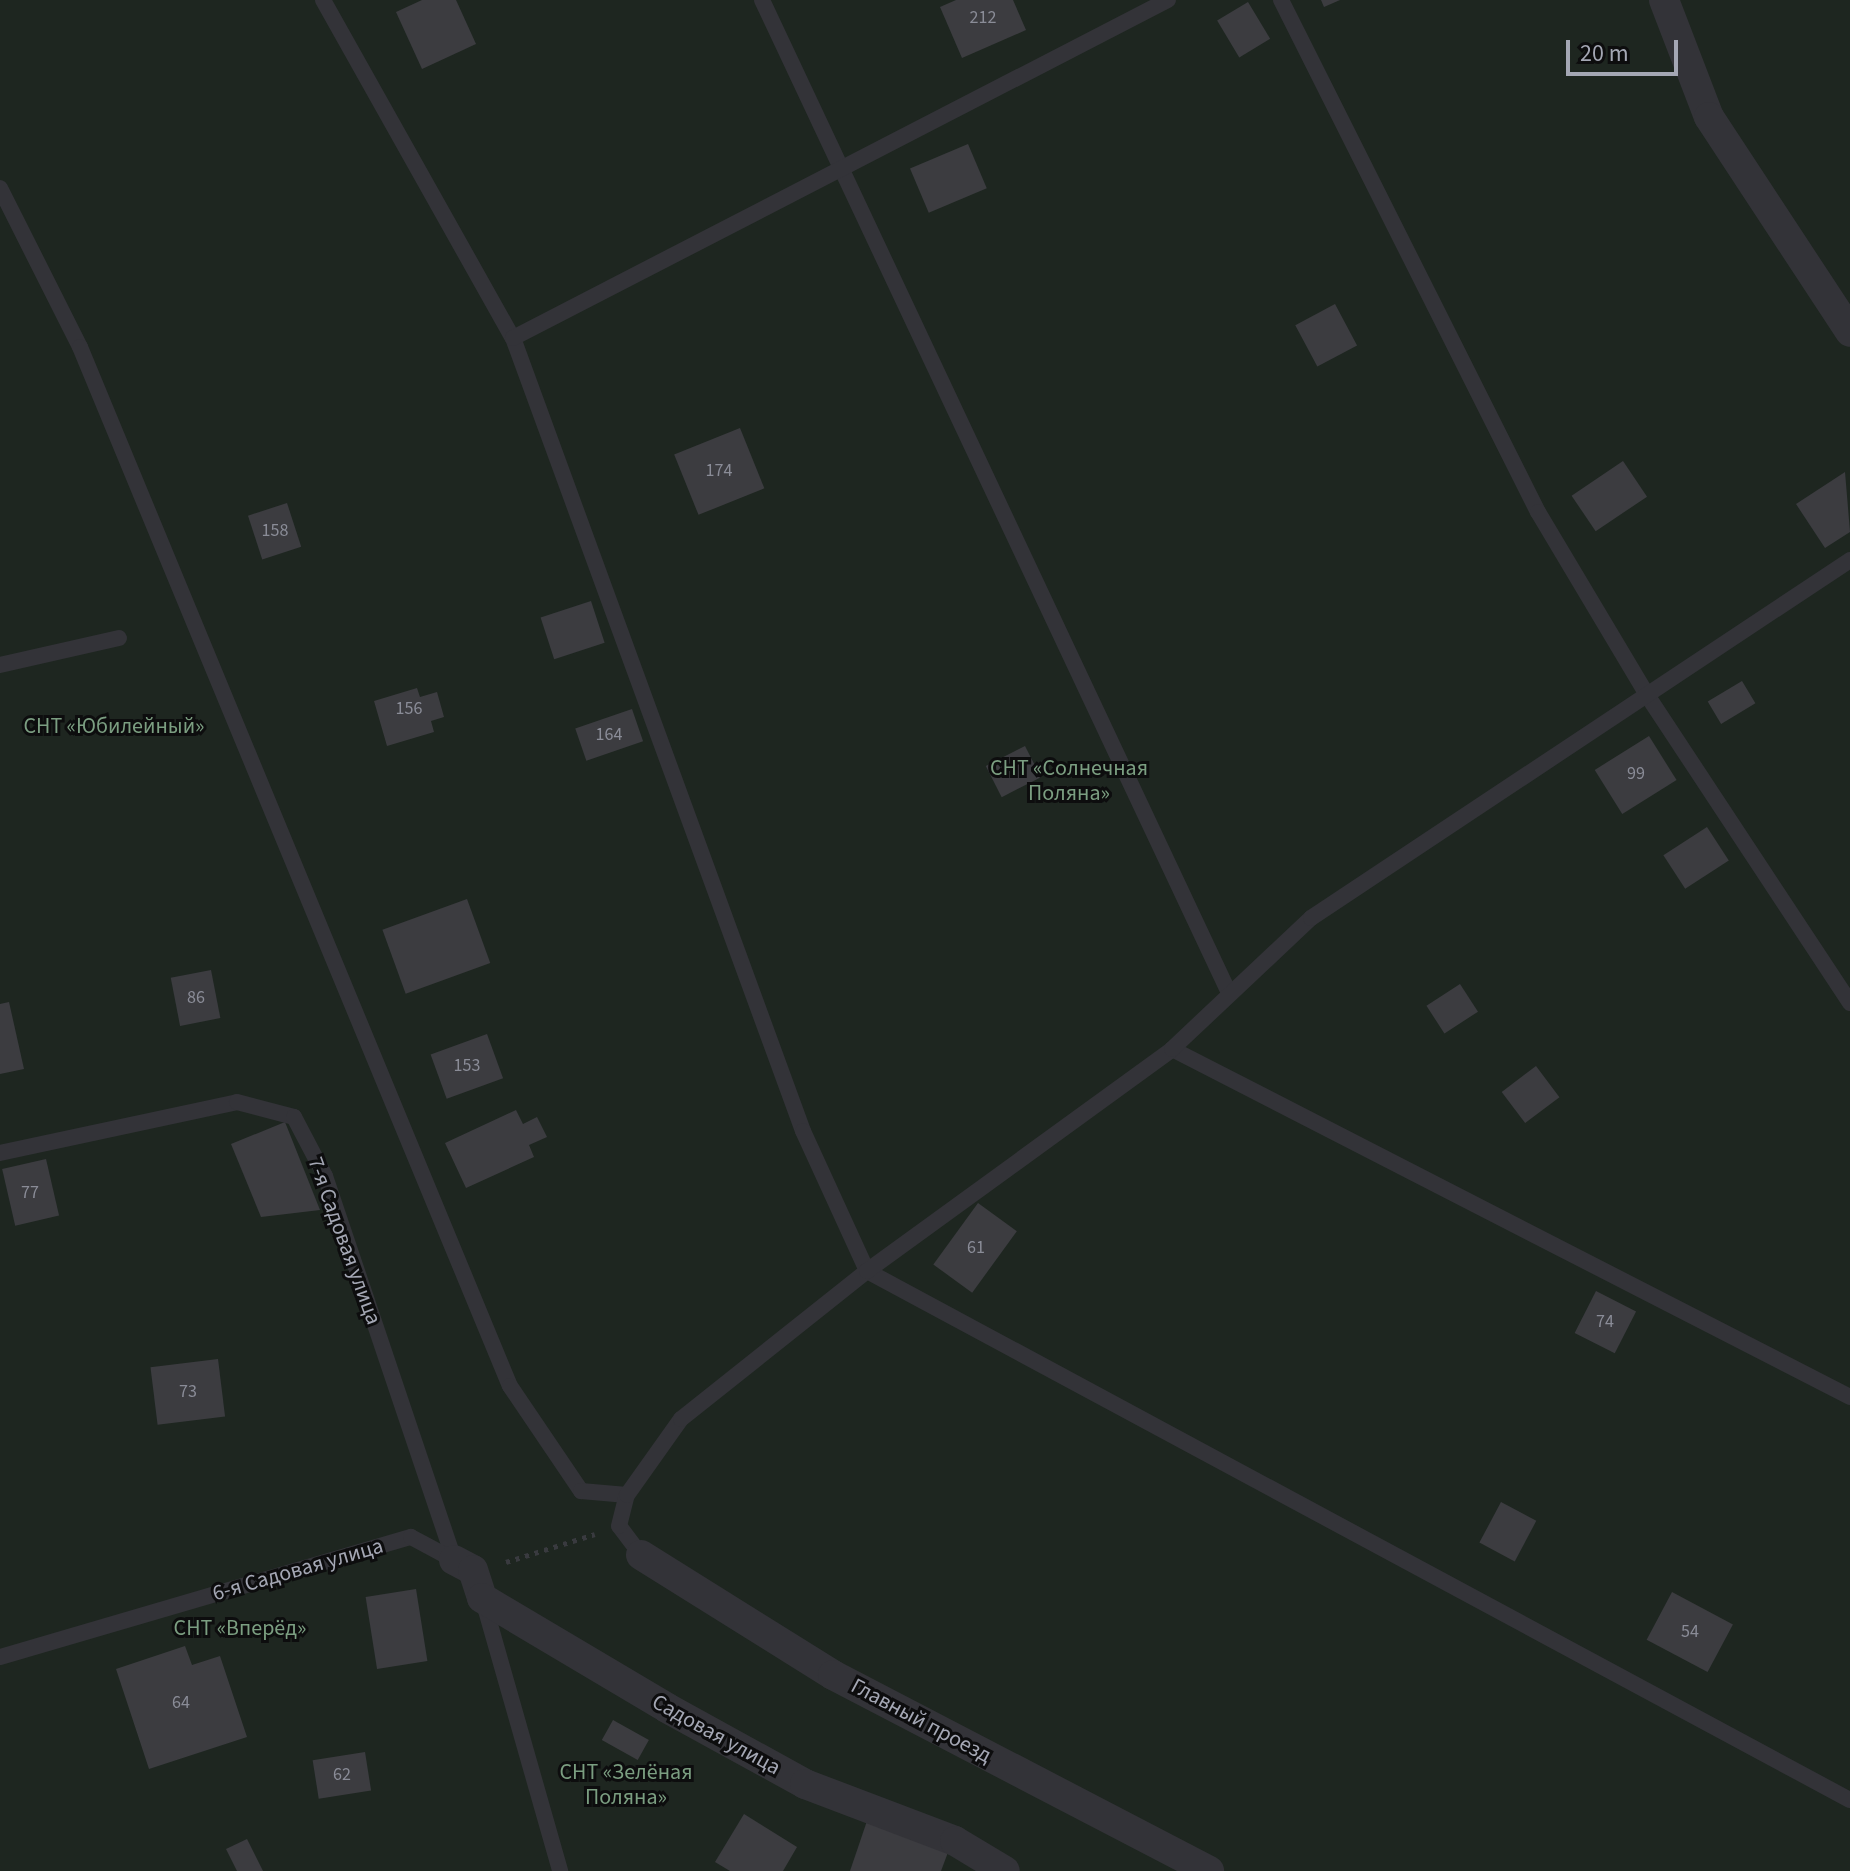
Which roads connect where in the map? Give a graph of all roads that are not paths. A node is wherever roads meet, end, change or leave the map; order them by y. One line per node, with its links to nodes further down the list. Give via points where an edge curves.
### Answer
1 (323, 0): 9 (lane)
2 (762, 0): 6 (lane)
3 (1168, 0): 6 (lane)
4 (1281, 0): 13 (lane, via 1538,512)
5 (1664, 0): 8 (street, via 1709,117)
6 (836, 169): 9 (lane); 14 (lane, via 1132,774)
7 (0, 188): 20 (lane, via 80,347 510,1386 581,1491)
8 (1850, 332)
9 (513, 338): 18 (lane, via 803,1131)
10 (1850, 560): 13 (lane)
11 (119, 638): 12 (lane)
12 (0, 665)
13 (1647, 695): 14 (lane, via 1311,918); 15 (lane)
14 (1229, 993): 16 (lane)
15 (1850, 1003)
16 (1172, 1049): 18 (lane); 19 (lane)
17 (0, 1153): 22 (lane, 7-я Садовая улица, via 237,1102 294,1117 325,1176)
18 (867, 1271): 20 (lane, via 681,1419); 25 (lane)
19 (1850, 1397)
20 (627, 1495): 21 (lane, via 619,1526)
21 (641, 1555): 28 (street, Главный проезд, via 833,1675)
22 (464, 1565): 23 (street); 24 (lane, 6-я Садовая улица, via 411,1537)
23 (482, 1598): 26 (lane); 27 (street, Садовая улица, via 805,1784 955,1841)
24 (0, 1657)
25 (1850, 1800)
26 (560, 1871)
27 (1005, 1871)
28 (1209, 1871)

